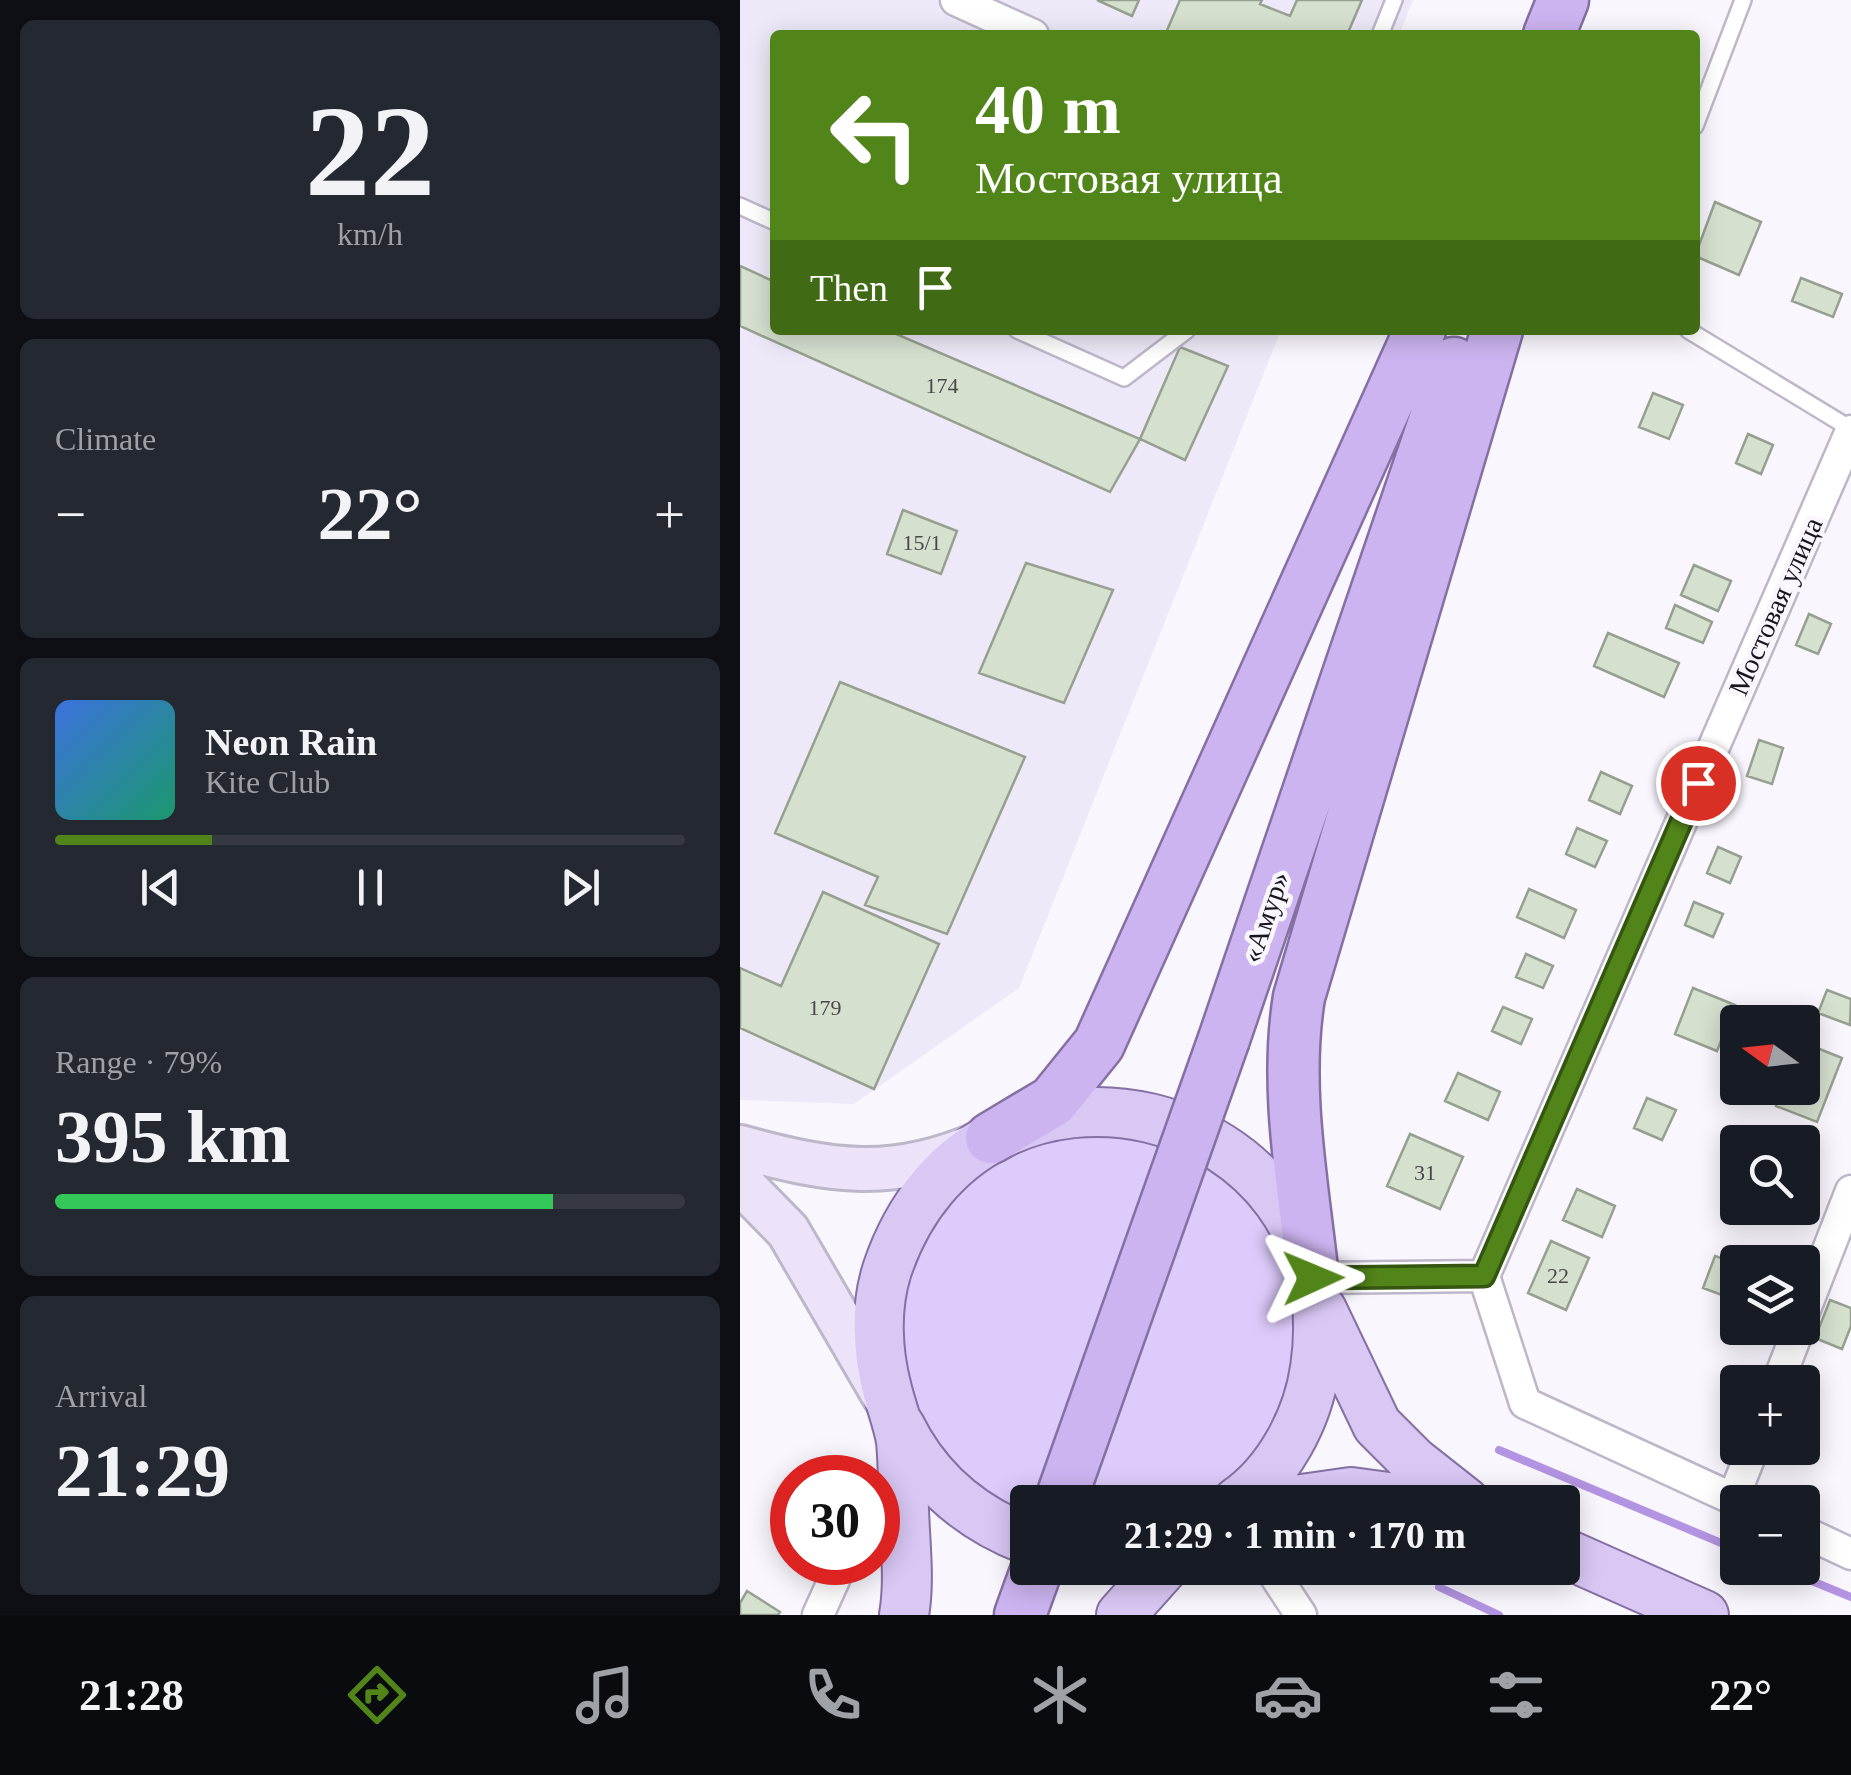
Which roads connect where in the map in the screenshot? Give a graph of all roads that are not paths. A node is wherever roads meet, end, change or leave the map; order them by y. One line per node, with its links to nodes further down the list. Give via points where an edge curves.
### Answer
1 (956, 0): 7 (street)
2 (1394, 0): 8 (lane)
3 (1564, 0): 9 (highway)
4 (1578, 0): 10 (highway)
5 (1589, 0): 11 (highway)
6 (1743, 0): 12 (lane)
7 (1022, 30)
8 (1382, 30)
9 (1551, 30)
10 (1568, 30)
11 (1581, 30)
12 (1700, 113)
13 (740, 206): 14 (lane)
14 (770, 220)
15 (1028, 335): 16 (lane, via 1124,378)
16 (1180, 335)
17 (1418, 335): 22 (highway, via 1099,1044 1053,1101)
18 (1463, 335): 30 (highway, «Амур», bridge)
19 (1496, 335): 28 (highway, via 1299,997 1294,1092)
20 (1696, 335): 21 (lane)
21 (1851, 430): 27 (street, Мостовая улица)
22 (991, 1138): 23 (main road, via 881,1171 832,1168); 28 (main road, via 1065,1112 1108,1110 1194,1131 1263,1183 1289,1218); 29 (main road, via 952,1166 899,1237 878,1320 880,1362)
23 (740, 1147)
24 (740, 1182): 29 (main road, via 788,1232)
25 (1851, 1190): 26 (street)
26 (1820, 1270)
27 (1484, 1276): 28 (street); 33 (street, via 1525,1403)
28 (1313, 1278): 31 (main road, via 1319,1344 1312,1387 1297,1428); 32 (main road, via 1323,1315 1377,1425)
29 (894, 1414): 34 (main road, via 935,1480 964,1507); 43 (main road, via 908,1578)
30 (1066, 1485)
31 (1254, 1485)
32 (1443, 1485)
33 (1720, 1494)
34 (1010, 1533)
35 (1820, 1540): 36 (street)
36 (1851, 1554)
37 (1580, 1560): 47 (main road)
38 (832, 1585): 42 (street)
39 (1031, 1585): 44 (highway)
40 (1148, 1585): 45 (main road)
41 (1281, 1585): 46 (street)
42 (818, 1615)
43 (904, 1615)
44 (1020, 1615)
45 (1121, 1615)
46 (1301, 1615)
47 (1704, 1615)

